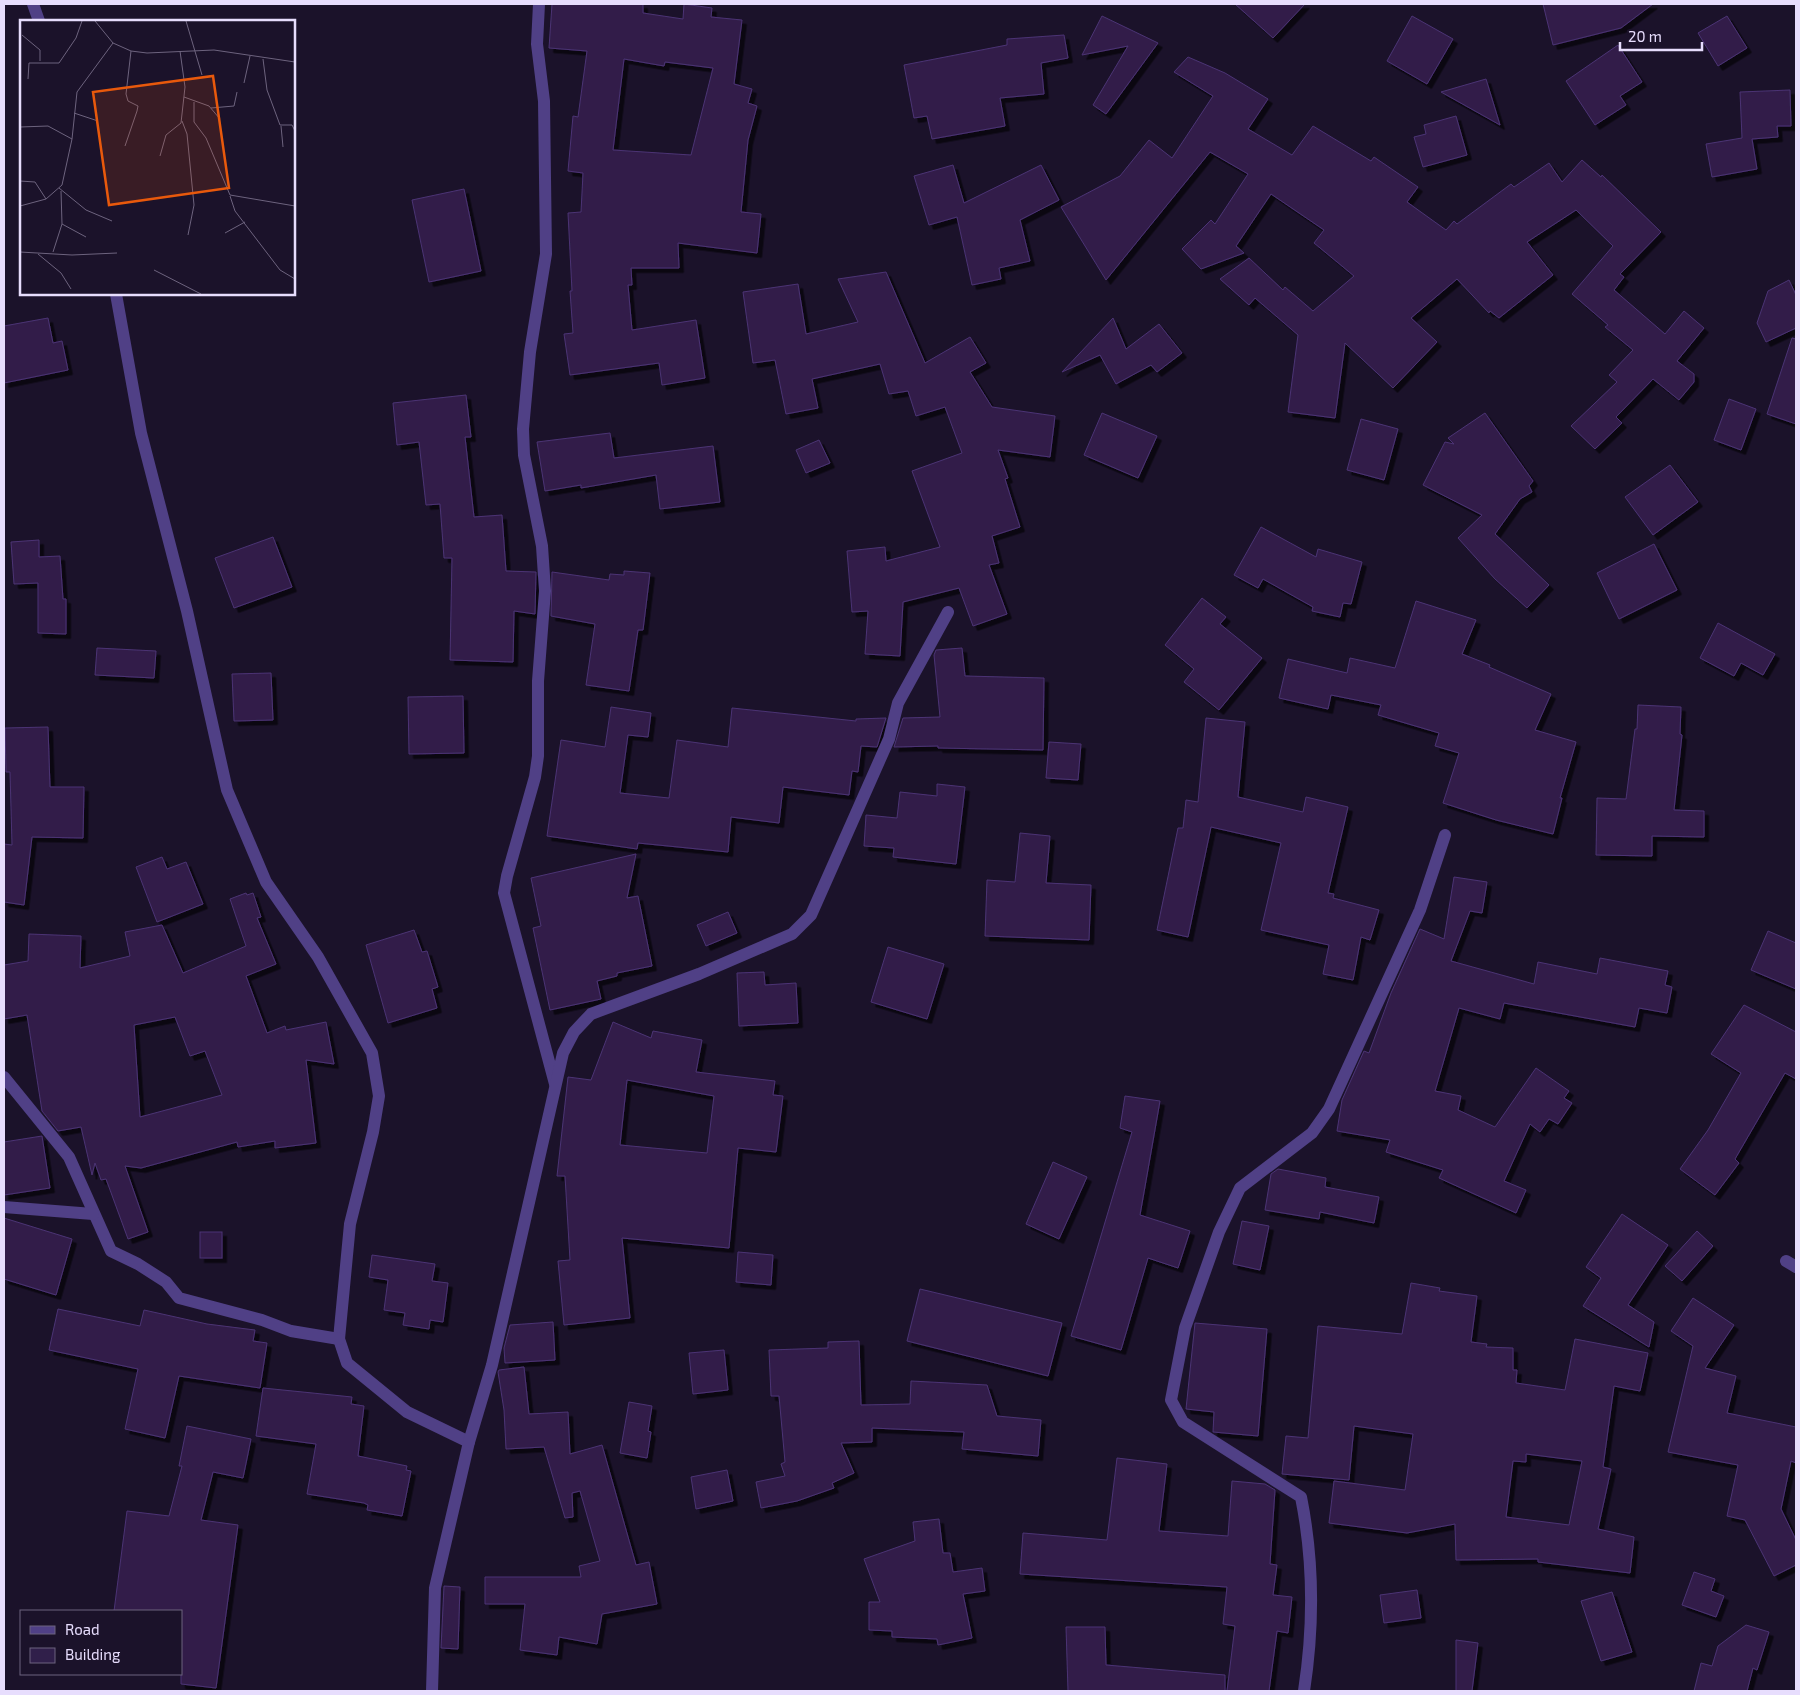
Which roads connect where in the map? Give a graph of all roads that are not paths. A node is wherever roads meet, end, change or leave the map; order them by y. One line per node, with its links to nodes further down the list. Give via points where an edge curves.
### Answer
1 (33, 4): 3 (street)
2 (539, 4): 8 (street, via 537,44 544,101 546,254 530,352 523,429 524,456 542,546 545,591 538,681 538,756 504,893)
3 (39, 20)
4 (116, 295): 11 (street, via 141,433 227,790 266,882 318,956 372,1053 378,1096 373,1132 350,1224)
5 (948, 612): 8 (street, via 898,703 889,739 811,915 792,934 699,974 591,1014 574,1032 563,1053)
6 (1444, 835): 14 (street, via 1420,910 1329,1109 1312,1133 1240,1188 1219,1232 1186,1328 1171,1400 1183,1422 1301,1498 1307,1527 1312,1602)
7 (4, 1077): 10 (street, via 69,1157)
8 (556, 1085): 12 (street, via 492,1366)
9 (4, 1207): 10 (street)
10 (93, 1214): 11 (street, via 111,1251 166,1282 179,1298 291,1331)
11 (339, 1340): 12 (street, via 347,1362 406,1412)
12 (469, 1442): 13 (street, via 435,1588)
13 (432, 1691)
14 (1304, 1691)

